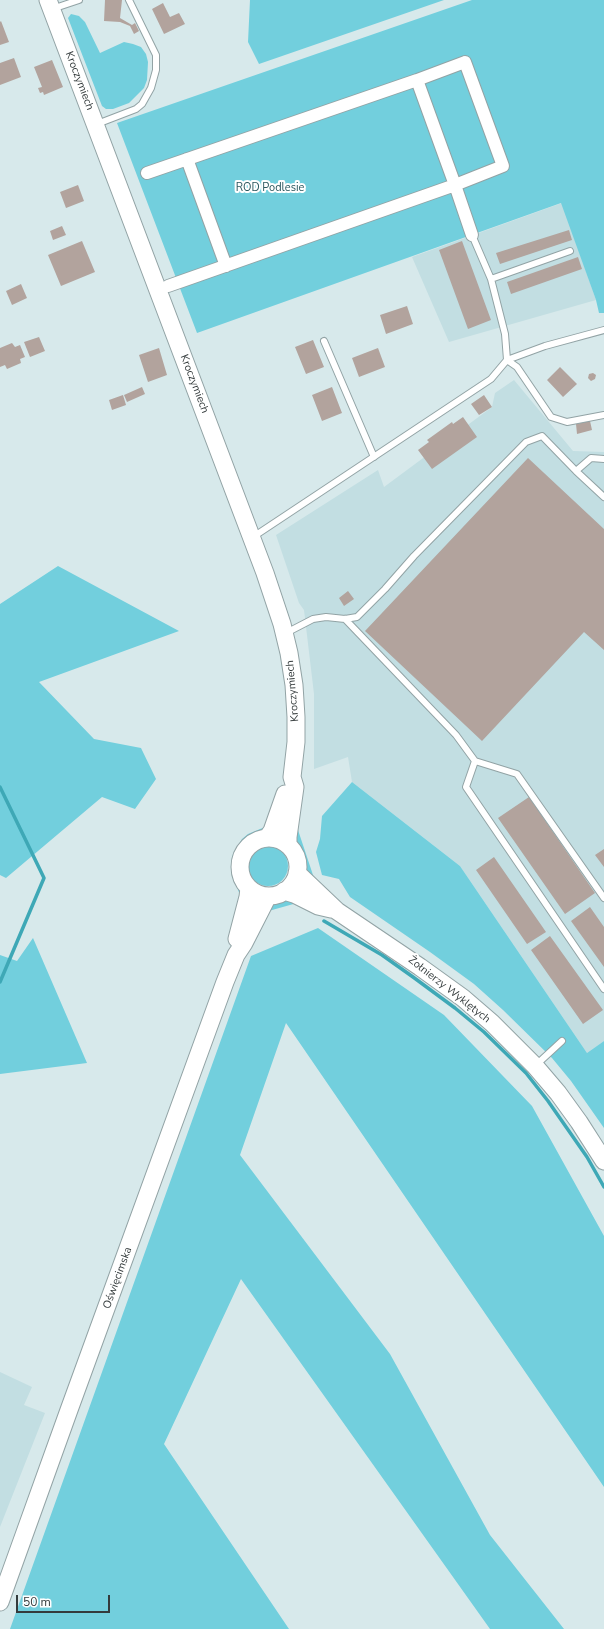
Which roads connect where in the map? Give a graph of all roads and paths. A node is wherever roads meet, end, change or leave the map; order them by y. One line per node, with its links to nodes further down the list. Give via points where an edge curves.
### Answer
1 (79, 0): 3 (lane)
2 (129, 0): 5 (lane, via 156,56 156,70 145,99 136,109)
3 (50, 5): 5 (main road, Kroczymiech)
4 (417, 80): 6 (street); 8 (street); 8 (street, via 465,62 503,166)
5 (95, 124): 22 (main road, Kroczymiech)
6 (187, 160): 7 (street); 11 (street)
7 (147, 173)
8 (455, 185): 9 (street); 11 (street)
9 (472, 235): 12 (lane)
10 (570, 251): 12 (lane)
11 (226, 266): 13 (street)
12 (491, 279): 16 (lane, via 505,334)
13 (168, 286)
14 (604, 330): 16 (lane, via 545,346)
15 (324, 341): 18 (lane)
16 (507, 360): 17 (lane, via 516,367 551,417 566,422); 18 (lane, via 491,379)
17 (604, 415)
18 (374, 457): 22 (lane)
19 (604, 459): 20 (lane, via 591,458)
20 (576, 471): 21 (lane); 23 (lane, via 542,436 526,442 357,617)
21 (604, 497)
22 (252, 538): 24 (main road, Kroczymiech)
23 (345, 619): 24 (lane, via 313,618); 25 (lane, via 456,735)
24 (284, 634): 26 (main road, Kroczymiech, via 294,685 296,717)
25 (475, 761): 32 (lane, via 517,774); 35 (lane, via 466,787)
26 (292, 776): 27 (main road, Kroczymiech, via 272,831); 28 (main road, Kroczymiech, via 294,787)
27 (267, 838): 28 (main road, via 274,838); 30 (main road, via 253,842 243,853 240,872)
28 (288, 845): 29 (main road, via 296,858)
29 (297, 873): 31 (main road, via 290,886); 33 (main road, Żołnierzy Wyklętych)
30 (249, 888): 31 (main road, via 258,894); 34 (main road, Oświęcimska, via 237,939)
31 (276, 894): 33 (main road, Żołnierzy Wyklętych, via 299,896 318,906); 34 (main road, Oświęcimska)
32 (604, 898)
33 (337, 911): 37 (main road, Żołnierzy Wyklętych, via 463,998)
34 (236, 955): 39 (main road, Oświęcimska)
35 (604, 989)
36 (562, 1041): 37 (lane)
37 (535, 1066): 38 (main road, Żołnierzy Wyklętych, via 579,1122)
38 (604, 1161)
39 (0, 1602)

